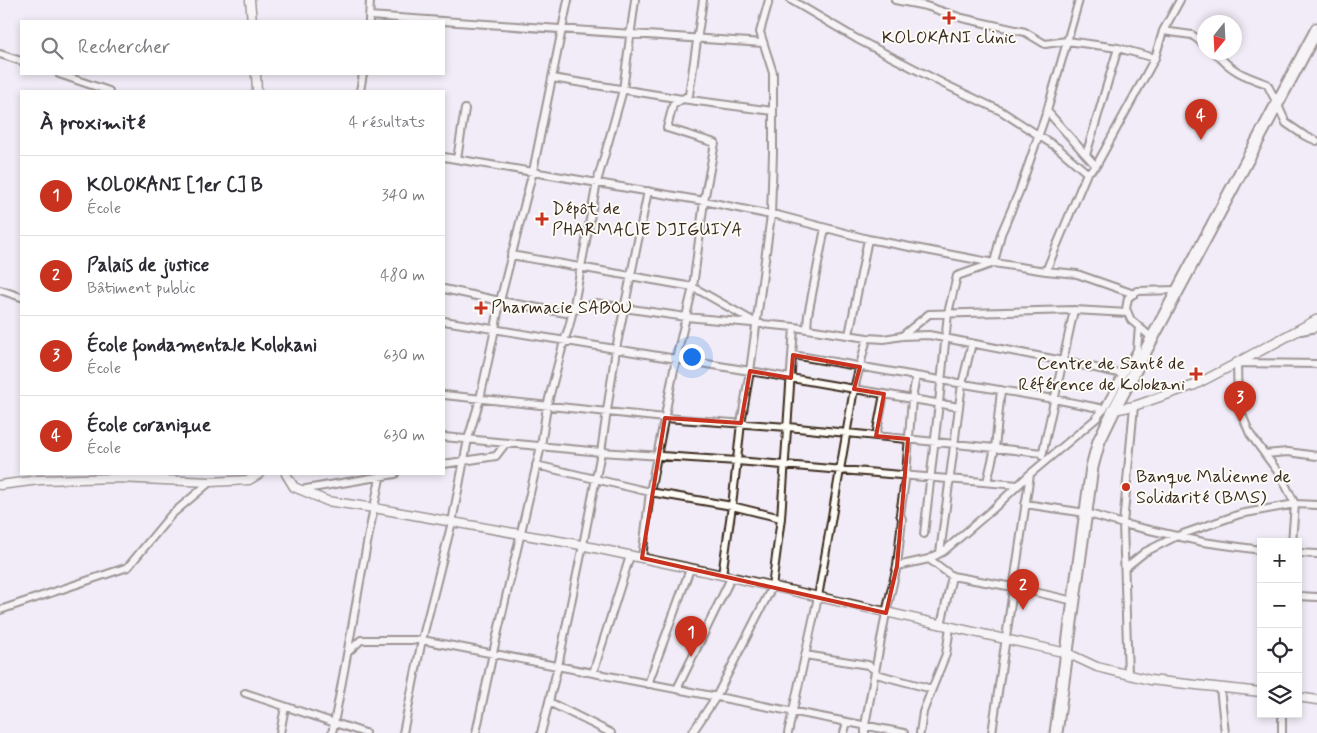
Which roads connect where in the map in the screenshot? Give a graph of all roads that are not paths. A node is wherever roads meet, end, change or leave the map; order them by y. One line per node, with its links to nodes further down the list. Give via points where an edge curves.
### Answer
1 (250, 0): 12 (street)
2 (370, 0): 11 (street)
3 (568, 0): 15 (street)
4 (635, 0): 18 (street)
5 (703, 0): 20 (street)
6 (768, 0): 22 (street, via 760,32)
7 (791, 0): 41 (street, via 857,39 1001,111)
8 (895, 0): 21 (street, via 1025,32 1044,44)
9 (1079, 0): 21 (street)
10 (1180, 0): 17 (street)
11 (369, 19): 13 (street)
12 (252, 20)
13 (390, 20)
14 (445, 23): 15 (street)
15 (562, 28): 18 (street); 31 (street)
16 (1317, 29): 37 (highway)
17 (1164, 31): 19 (street, via 1192,35); 25 (street)
18 (630, 34): 20 (street); 35 (street)
19 (1197, 39)
20 (697, 40): 22 (street); 36 (street, via 689,95)
21 (1067, 41): 23 (street); 40 (street)
22 (763, 43): 39 (street, via 772,73)
23 (1118, 48): 25 (street); 43 (street)
24 (0, 54): 27 (street)
25 (1155, 58): 46 (street)
26 (1222, 60): 37 (street, via 1243,76 1267,84)
27 (20, 61)
28 (62, 75): 32 (street)
29 (256, 75): 33 (street)
30 (363, 75): 34 (street)
31 (552, 78): 35 (street); 47 (street)
32 (106, 90)
33 (257, 90)
34 (360, 90)
35 (623, 90): 36 (street); 49 (street)
36 (682, 99): 39 (street); 51 (street, via 673,105 667,128 715,143)
37 (1278, 103): 42 (street, via 1286,123); 63 (highway)
38 (465, 109): 45 (street)
39 (773, 111): 52 (street)
40 (1047, 111): 41 (street); 43 (street)
41 (1039, 136): 48 (street); 56 (street, via 1001,234)
42 (1317, 141)
43 (1086, 155): 46 (street)
44 (445, 157): 45 (street)
45 (457, 159): 47 (street)
46 (1096, 166): 48 (street)
47 (533, 171): 49 (street); 55 (street)
48 (1087, 173): 58 (street)
49 (597, 182): 50 (street); 57 (street)
50 (648, 191): 51 (street); 59 (street)
51 (704, 201): 52 (street); 60 (street)
52 (771, 215): 53 (street); 75 (street)
53 (825, 228): 54 (street); 79 (street)
54 (868, 239): 56 (street); 82 (street)
55 (511, 255): 57 (street); 66 (street)
56 (994, 263): 58 (street); 70 (street, via 957,276)
57 (581, 267): 59 (street); 68 (street)
58 (1046, 271): 64 (street, via 1077,274)
59 (630, 277): 60 (street); 67 (street)
60 (693, 287): 72 (street); 75 (street)
61 (445, 289): 66 (street)
62 (0, 290): 65 (street)
63 (1178, 290): 64 (street, via 1136,291); 86 (highway)
64 (1134, 294): 71 (street, via 1128,298)
65 (20, 297)
66 (500, 301): 68 (street, via 566,313); 80 (street)
67 (624, 308): 68 (street, via 596,302); 72 (street); 89 (street)
68 (573, 310): 87 (street)
69 (1074, 310): 70 (street); 71 (street); 92 (street)
70 (948, 313): 83 (street, via 929,314); 85 (street)
71 (1128, 313): 77 (street)
72 (686, 317): 75 (street); 91 (street)
73 (1317, 320): 81 (main road)
74 (445, 321): 80 (street)
75 (756, 323): 76 (street); 96 (street)
76 (794, 327): 79 (street); 90 (street)
77 (1139, 327): 86 (street); 97 (street, via 1137,350)
78 (1317, 328): 81 (street)
79 (807, 329): 82 (street)
80 (496, 330): 87 (street); 106 (street)
81 (1293, 333): 93 (main road)
82 (849, 335): 84 (street)
83 (902, 336): 84 (street); 85 (street)
84 (867, 338): 95 (street)
85 (946, 338): 88 (street); 100 (street)
86 (1152, 338): 113 (highway)
87 (564, 341): 89 (street); 110 (street)
88 (972, 343): 92 (street); 101 (street)
89 (616, 349): 91 (street); 114 (street)
90 (792, 355): 95 (street); 99 (street)
91 (676, 359): 96 (street); 115 (street)
92 (1063, 361): 97 (street); 108 (street)
93 (1237, 363): 94 (street); 111 (street, via 1195,384); 131 (street, via 1238,405 1250,434)
94 (1317, 364)
95 (860, 367): 98 (street); 102 (street)
96 (750, 371): 99 (street); 117 (street)
97 (1123, 374): 113 (street)
98 (916, 376): 100 (street); 107 (street)
99 (791, 378): 102 (street); 118 (street)
100 (941, 380): 101 (street); 109 (street)
101 (962, 384): 103 (street); 112 (street)
102 (854, 389): 104 (street); 119 (street)
103 (1001, 390): 108 (street); 128 (street)
104 (884, 394): 107 (street); 120 (street)
105 (445, 395): 106 (street)
106 (480, 399): 110 (street); 122 (street)
107 (912, 399): 109 (street); 123 (street)
108 (1054, 399): 113 (street); 130 (street)
109 (939, 403): 112 (street); 124 (street)
110 (547, 406): 114 (street); 127 (street)
111 (1134, 406): 113 (street); 163 (street)
112 (959, 407): 126 (street)
113 (1109, 409): 116 (street); 116 (street); 160 (highway, via 1092,467)
114 (606, 412): 115 (street); 129 (street)
115 (665, 418): 117 (street); 132 (street)
116 (1096, 418): 138 (street)
117 (741, 423): 118 (street); 135 (street)
118 (788, 427): 119 (street); 139 (street)
119 (846, 433): 120 (street); 140 (street)
120 (876, 436): 123 (street)
121 (445, 437): 122 (street)
122 (468, 439): 125 (street); 134 (street)
123 (908, 440): 124 (street); 141 (street)
124 (935, 442): 126 (street); 146 (street)
125 (506, 443): 127 (street); 134 (street, via 496,456)
126 (954, 444): 128 (street); 148 (street)
127 (541, 446): 129 (street); 137 (street)
128 (995, 448): 130 (street); 150 (street)
129 (600, 452): 132 (street); 147 (street)
130 (1043, 453): 138 (street)
131 (1265, 454): 133 (street, via 1288,452); 156 (street)
132 (657, 456): 135 (street); 154 (street)
133 (1317, 456)
134 (464, 460): 136 (street); 162 (street)
135 (737, 461): 139 (street); 158 (street)
136 (445, 464)
137 (536, 465): 147 (street); 164 (street)
138 (1040, 465): 142 (street)
139 (785, 466): 140 (street); 161 (street)
140 (840, 470): 141 (street); 185 (street)
141 (906, 474): 146 (street); 176 (street)
142 (1030, 474): 151 (street); 155 (street)
143 (257, 475): 149 (street, via 249,480)
144 (287, 475): 153 (street)
145 (381, 475): 153 (street); 159 (street)
146 (930, 477): 148 (street); 165 (street)
147 (596, 478): 154 (street); 168 (street)
148 (950, 478): 150 (street); 170 (street)
149 (210, 482): 152 (street, via 118,478 38,480); 188 (street, via 171,515 128,567)
150 (987, 482): 151 (street)
151 (1018, 484): 170 (street)
152 (0, 485)
153 (300, 490): 159 (street, via 327,501)
154 (650, 492): 158 (street); 174 (street)
155 (1025, 504): 160 (street); 183 (street)
156 (1295, 504): 157 (street); 166 (street, via 1240,514); 167 (street)
157 (1317, 505)
158 (732, 506): 161 (street); 179 (street)
159 (374, 508): 162 (street); 194 (street)
160 (1086, 513): 163 (street); 187 (highway)
161 (781, 518): 182 (street)
162 (452, 522): 164 (street); 192 (street)
163 (1124, 524): 166 (street); 177 (street)
164 (520, 534): 168 (street); 195 (street)
165 (924, 534)
166 (1177, 536): 169 (street); 177 (street, via 1145,552)
167 (1292, 538)
168 (583, 545): 173 (street); 198 (street)
169 (1257, 549)
170 (940, 553): 175 (street)
171 (1302, 553): 172 (street)
172 (1317, 554)
173 (630, 556): 174 (street); 200 (street)
174 (642, 558): 178 (street)
175 (929, 559): 176 (street); 180 (street)
176 (897, 566): 189 (street)
177 (1125, 568): 201 (street)
178 (690, 569): 179 (street); 202 (street)
179 (722, 575): 181 (street)
180 (952, 576): 183 (street); 190 (street)
181 (731, 578): 182 (street); 204 (street)
182 (772, 587): 185 (street); 208 (street)
183 (1013, 587): 187 (street); 193 (street)
184 (1302, 596): 186 (street)
185 (818, 597): 189 (street); 197 (street)
186 (1317, 597)
187 (1074, 601): 196 (highway)
188 (0, 610)
189 (886, 612): 190 (street); 199 (street)
190 (940, 625): 191 (street)
191 (950, 627): 193 (street); 205 (street, via 946,654)
192 (422, 640): 194 (street, via 361,640); 195 (street); 221 (street)
193 (1006, 640): 196 (street); 231 (street)
194 (348, 652): 216 (street)
195 (493, 653): 198 (street); 222 (street)
196 (1067, 653): 201 (street, via 1097,667); 232 (highway)
197 (805, 655): 199 (street, via 868,665); 213 (street)
198 (558, 666): 200 (street); 211 (street)
199 (875, 670): 205 (street, via 876,674); 217 (street)
200 (593, 673): 202 (street)
201 (1128, 675): 203 (street)
202 (648, 684): 204 (street)
203 (1220, 688): 206 (street); 233 (street)
204 (677, 689): 208 (street)
205 (932, 689): 230 (street)
206 (1257, 692)
207 (245, 693): 212 (street)
208 (716, 698): 213 (street); 225 (street)
209 (1302, 698): 210 (street)
210 (1317, 700)
211 (548, 702): 223 (street); 224 (street)
212 (285, 706): 216 (street); 218 (street)
213 (793, 712): 215 (street); 226 (street)
214 (1282, 718): 234 (street)
215 (847, 722): 217 (street); 227 (street)
216 (334, 723): 219 (street); 220 (street)
217 (865, 725): 228 (street); 229 (street)
218 (280, 733)
219 (332, 733)
220 (365, 733)
221 (402, 733)
222 (476, 733)
223 (541, 733)
224 (611, 733)
225 (692, 733)
226 (788, 733)
227 (844, 733)
228 (865, 733)
229 (904, 733)
230 (920, 733)
231 (992, 733)
232 (1056, 733)
233 (1225, 733)
234 (1282, 733)

